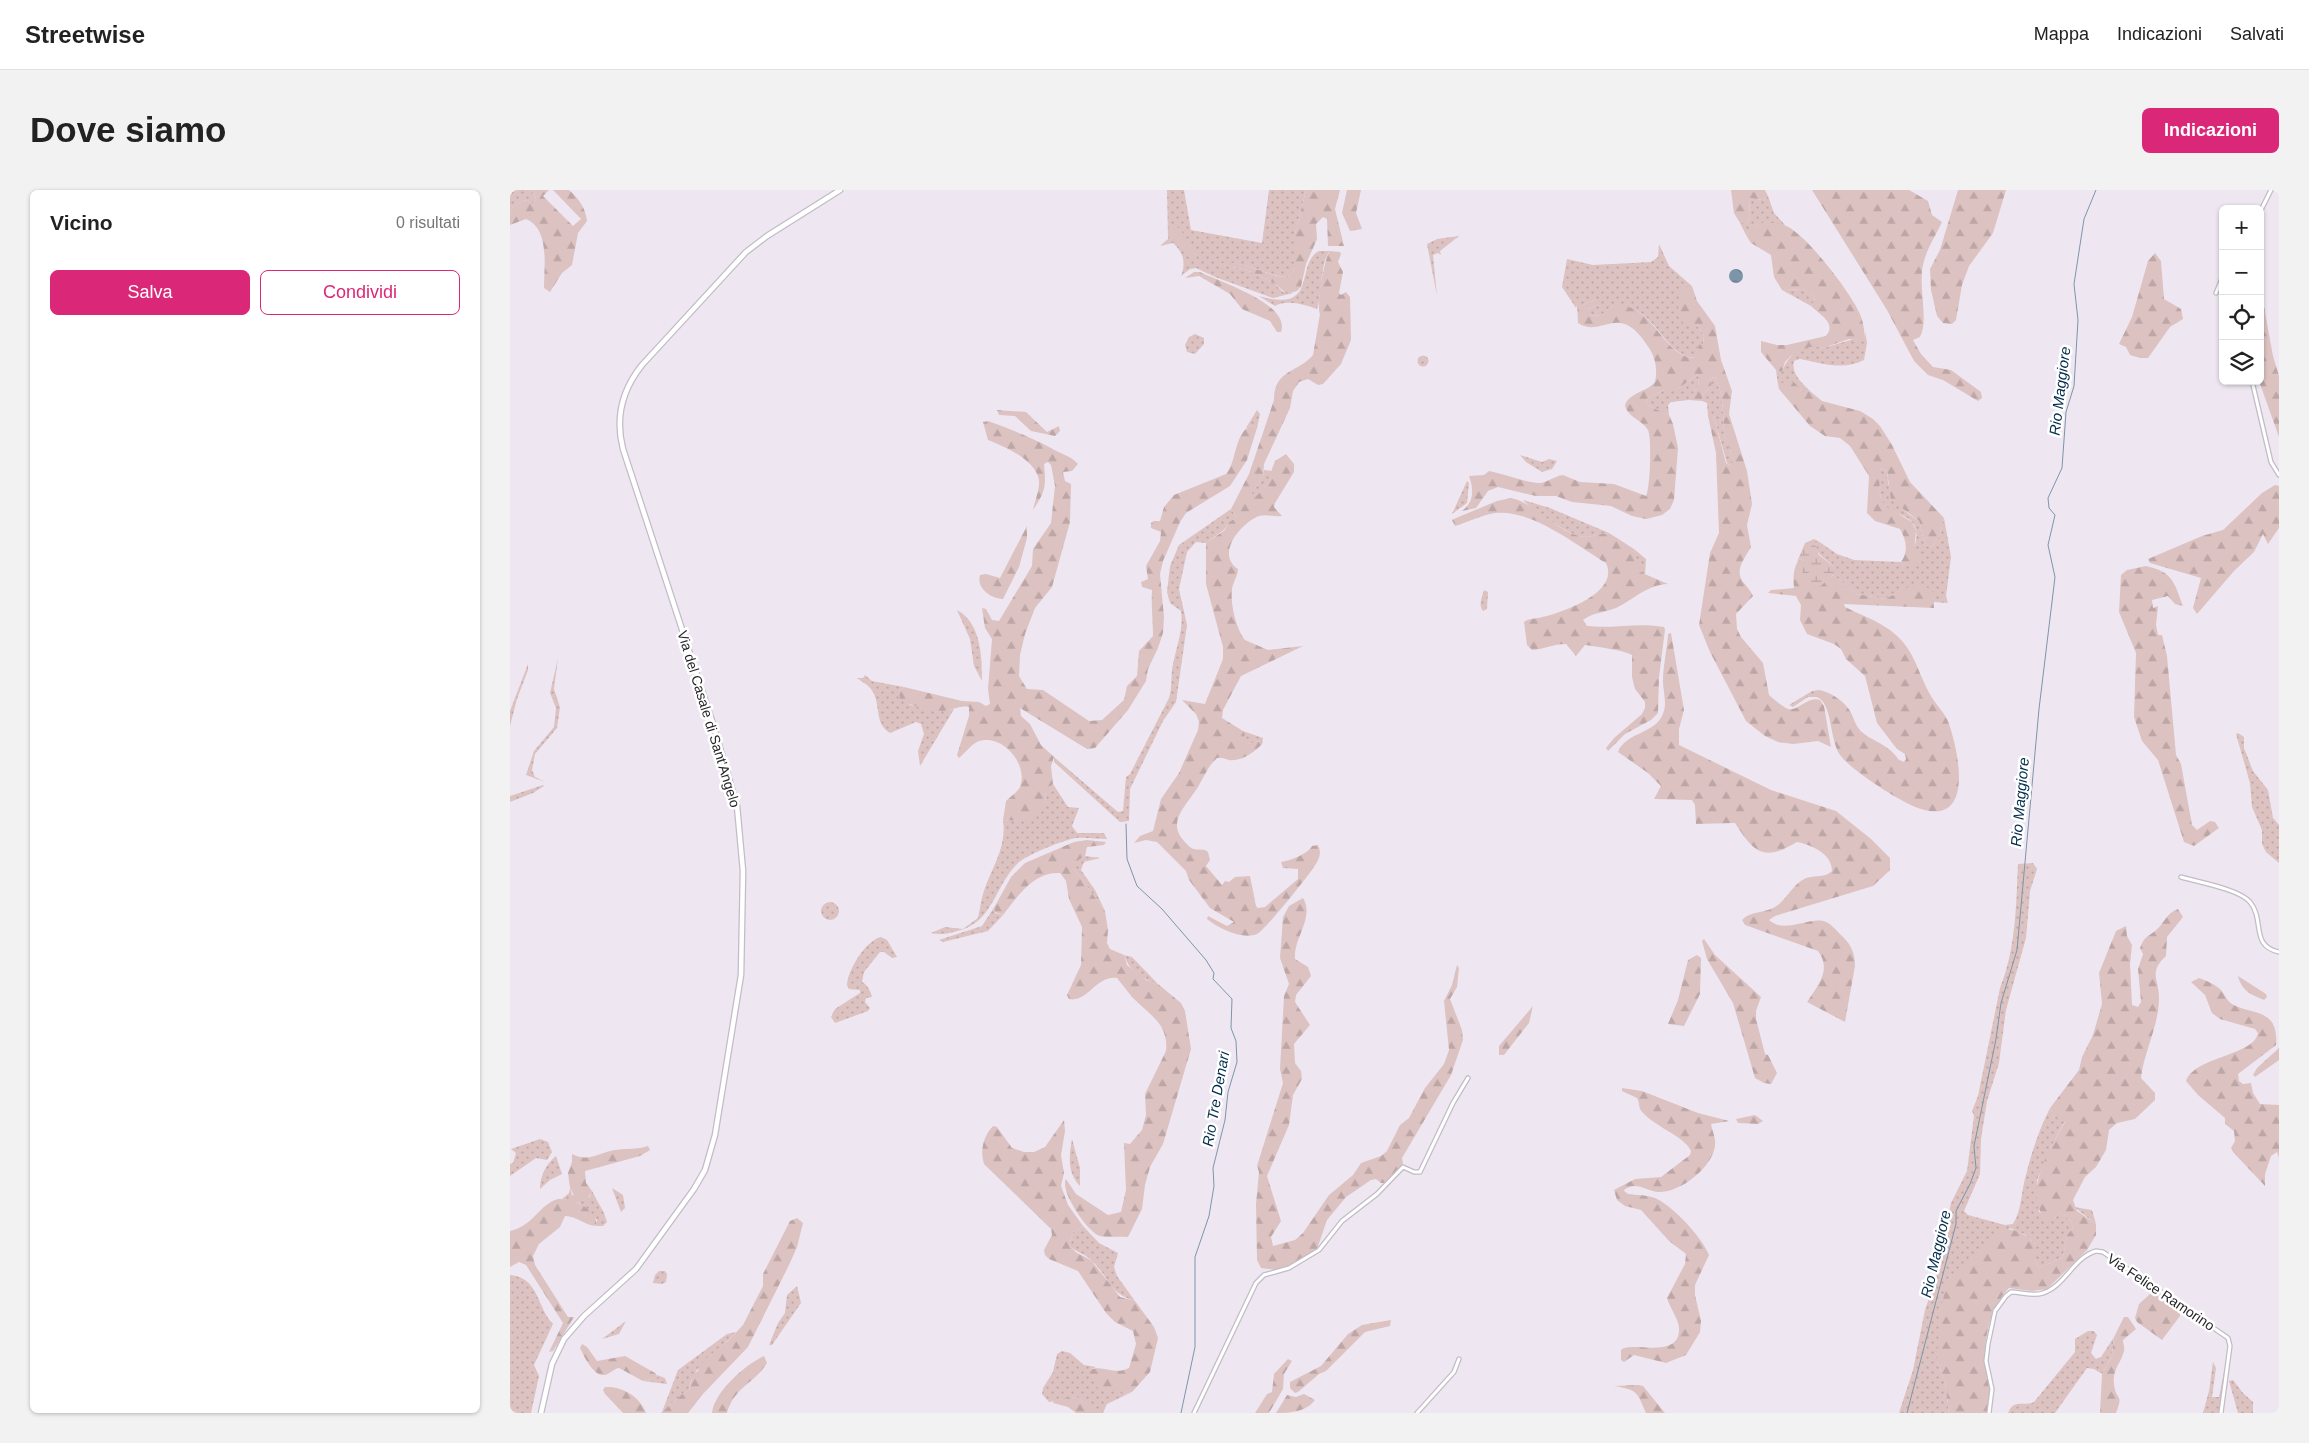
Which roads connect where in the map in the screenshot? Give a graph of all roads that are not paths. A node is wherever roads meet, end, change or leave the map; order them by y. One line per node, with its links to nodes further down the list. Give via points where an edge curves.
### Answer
1 (840, 190): 12 (main road, Via del Casale di Sant'Angelo, via 767,236 739,259 642,365 629,384 621,406 623,447 737,806 743,874 741,975 716,1135 705,1170 645,1258 564,1339 552,1364)
2 (2271, 190): 3 (street)
3 (2264, 205)
4 (2219, 286): 5 (street)
5 (2216, 293)
6 (2253, 385): 7 (street, via 2271,462)
7 (2279, 475)
8 (2181, 877): 9 (street, via 2247,899 2255,912 2264,945)
9 (2279, 952)
10 (1468, 1078): 13 (street, via 1420,1172 1403,1167 1381,1190 1342,1221 1319,1250 1289,1268 1264,1275 1256,1283)
11 (1459, 1359): 14 (street, via 1455,1371)
12 (540, 1413)
13 (1194, 1413)
14 (1417, 1413)
15 (1988, 1413): 16 (street, Via Felice Ramorino, via 1992,1390 1986,1355 1994,1316 2000,1304 2006,1295 2013,1292 2036,1295 2047,1292 2096,1250 2228,1338 2230,1346)
16 (2221, 1413)

